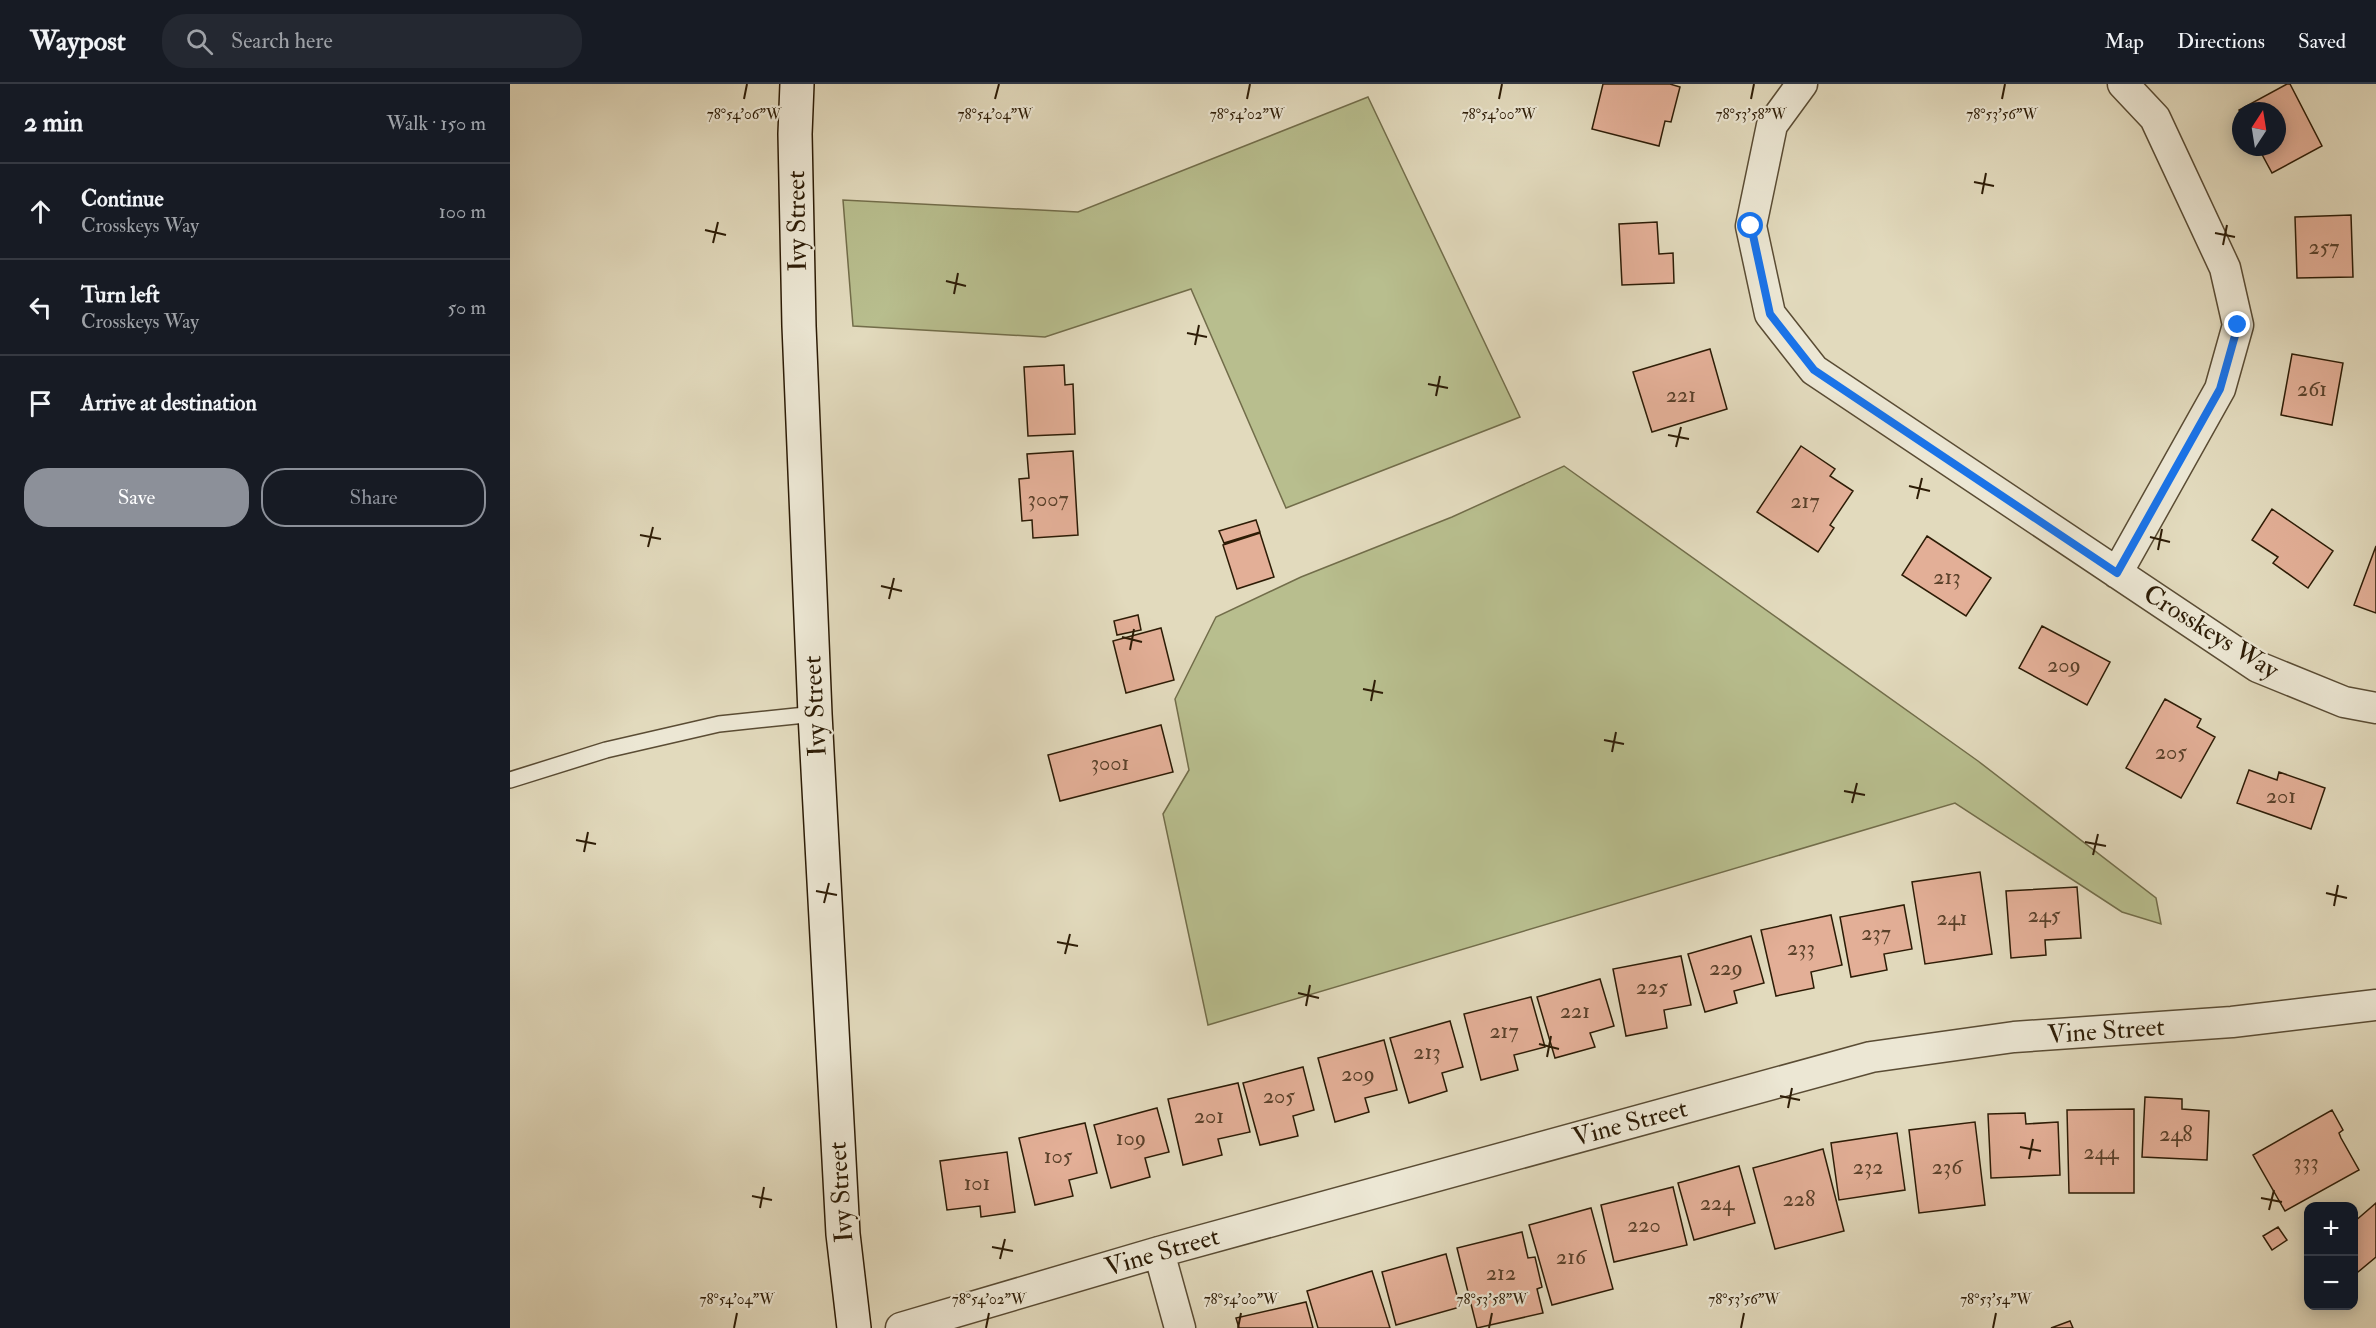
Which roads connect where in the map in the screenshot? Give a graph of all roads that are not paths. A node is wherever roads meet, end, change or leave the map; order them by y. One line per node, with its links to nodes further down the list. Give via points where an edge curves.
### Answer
1 (797, 84): 6 (main road, Ivy Street, via 799,326)
2 (1802, 84): 4 (street, Crosskeys Way, via 1772,125 1751,226 1770,314 1814,370)
3 (2123, 84): 4 (street, Crosskeys Way, via 2155,118 2224,268 2238,325 2220,389)
4 (2117, 573): 5 (street, Crosskeys Way, via 2258,667 2344,702)
5 (2376, 708)
6 (815, 714): 7 (lane, via 719,724 606,750); 10 (main road, Ivy Street, via 843,1234)
7 (510, 780)
8 (2376, 1005): 9 (street, Vine Street, via 2232,1022 2014,1037 1871,1057)
9 (1159, 1252): 11 (street, Vine Street); 12 (street)
10 (854, 1328)
11 (900, 1328)
12 (1180, 1328)

